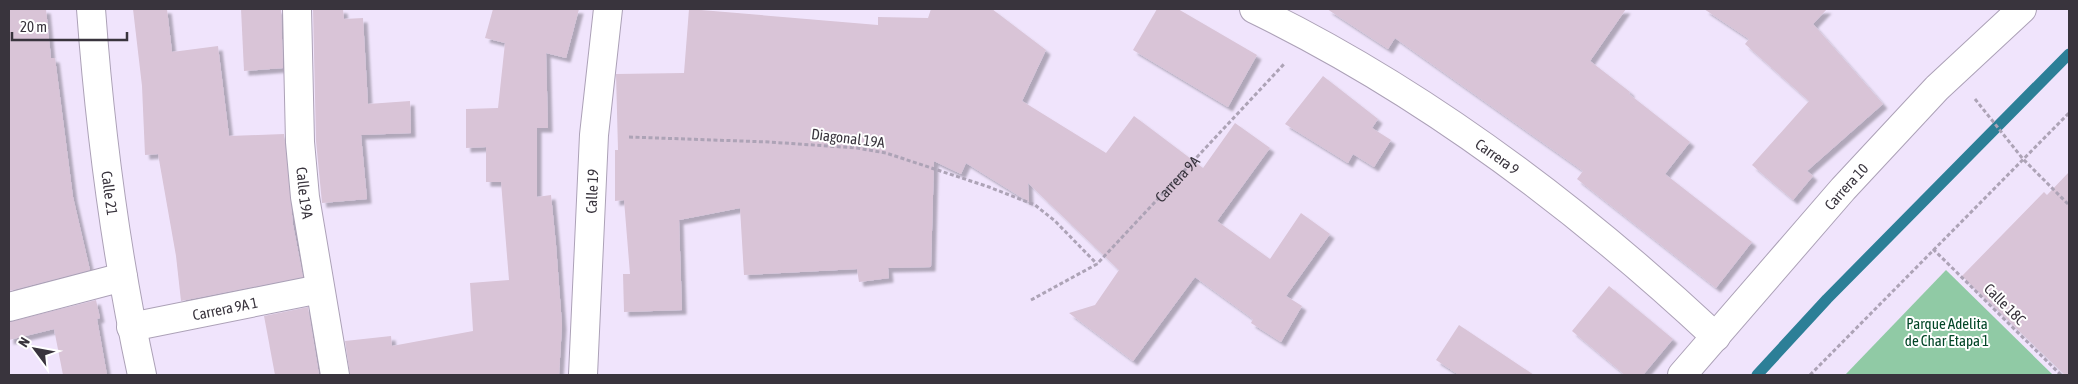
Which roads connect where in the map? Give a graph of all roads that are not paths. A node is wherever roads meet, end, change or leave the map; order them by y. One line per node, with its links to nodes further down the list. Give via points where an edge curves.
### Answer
1 (92, 9): 6 (street, Calle 21, via 96,83)
2 (297, 9): 7 (street, Calle 19A, via 300,142)
3 (608, 9): 13 (street, Calle 19, via 594,135)
4 (1256, 9): 10 (street, Carrera 9, via 1382,80 1523,173 1655,280)
5 (2022, 9): 10 (street, Carrera 10, via 1937,88 1843,189)
6 (123, 277): 8 (street); 9 (street, Calle 21)
7 (320, 289): 9 (street, Carrera 9A 1); 12 (street, Calle 19A)
8 (9, 307)
9 (131, 327): 11 (street, Calle 21)
10 (1716, 338): 14 (street, Carrera 10)
11 (142, 375)
12 (335, 375)
13 (583, 375)
14 (1682, 375)

